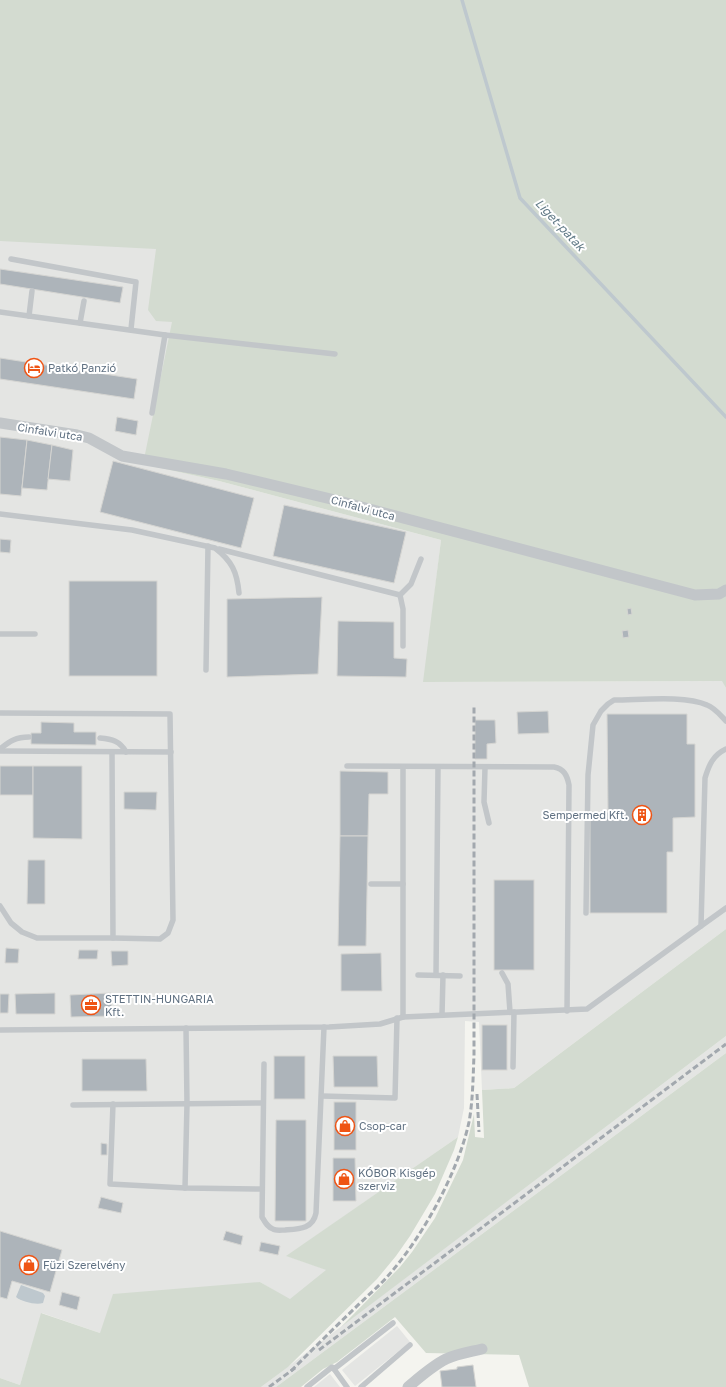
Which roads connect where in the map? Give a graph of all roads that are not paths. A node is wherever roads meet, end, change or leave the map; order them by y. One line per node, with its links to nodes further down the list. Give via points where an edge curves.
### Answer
1 (11, 259): 7 (lane, via 136,282)
2 (32, 291): 5 (lane)
3 (84, 301): 6 (lane)
4 (0, 312): 5 (lane)
5 (29, 316): 6 (lane)
6 (80, 322): 7 (lane)
7 (131, 329): 8 (lane)
8 (165, 335): 9 (lane); 10 (lane)
9 (335, 354)
10 (152, 413)
11 (0, 423): 16 (street, Cinfalvi utca, via 77,435 89,438 122,456 226,474 335,500 695,595 719,594)
12 (0, 514): 13 (lane, via 132,530)
13 (208, 546): 14 (lane); 22 (lane)
14 (214, 548): 17 (lane, via 231,563 238,581); 18 (lane)
15 (421, 559): 18 (lane, via 411,584)
16 (726, 590)
17 (239, 593)
18 (400, 595): 21 (lane, via 403,609)
19 (0, 634): 20 (lane)
20 (35, 634)
21 (403, 646)
22 (206, 670)
23 (0, 713): 31 (lane, via 170,714)
24 (726, 721): 41 (lane, via 708,705 686,699 614,700 601,712 593,725 588,775)
25 (29, 737): 28 (lane, via 15,738)
26 (100, 738): 30 (lane, via 120,743)
27 (726, 749): 42 (lane, via 712,760 705,778)
28 (0, 750): 29 (lane)
29 (112, 752): 30 (lane); 43 (lane)
30 (126, 752): 31 (lane)
31 (171, 752): 43 (lane, via 173,920 168,933 160,939)
32 (347, 766): 33 (lane)
33 (403, 767): 34 (lane); 38 (lane)
34 (438, 768): 35 (lane); 46 (lane)
35 (485, 768): 36 (lane, via 484,802); 49 (lane, via 554,767 563,771 568,779)
36 (489, 823)
37 (372, 884): 38 (lane)
38 (403, 884): 52 (lane)
39 (0, 906): 43 (lane, via 11,923 22,932 38,938)
40 (726, 908): 42 (lane)
41 (586, 913)
42 (701, 926): 49 (lane, via 592,1006 582,1010)
43 (113, 938)
44 (502, 973): 50 (lane, via 508,984)
45 (418, 975): 46 (lane)
46 (436, 975): 47 (lane)
47 (443, 975): 48 (lane); 51 (lane)
48 (460, 976)
49 (567, 1010): 50 (lane)
50 (512, 1012): 51 (lane); 57 (lane)
51 (442, 1015): 52 (lane)
52 (400, 1017): 53 (lane, via 380,1024); 58 (lane, via 395,1098)
53 (324, 1027): 54 (lane); 58 (lane)
54 (186, 1028): 55 (lane); 61 (lane)
55 (0, 1030)
56 (264, 1064): 59 (lane)
57 (513, 1067)
58 (322, 1096): 64 (lane, via 316,1214 313,1223 299,1230 273,1230 262,1217)
59 (263, 1103): 61 (lane); 64 (lane)
60 (113, 1104): 61 (lane); 62 (lane); 63 (lane, via 110,1184)
61 (187, 1104): 63 (lane)
62 (73, 1105)
63 (185, 1188): 64 (lane)
64 (262, 1189)
65 (393, 1322): 68 (lane)
66 (410, 1346): 71 (lane)
67 (482, 1349): 72 (street, via 446,1359)
68 (334, 1370): 69 (lane, via 332,1367); 70 (lane)
69 (307, 1387)
70 (347, 1387)
71 (361, 1387)
72 (408, 1387)

